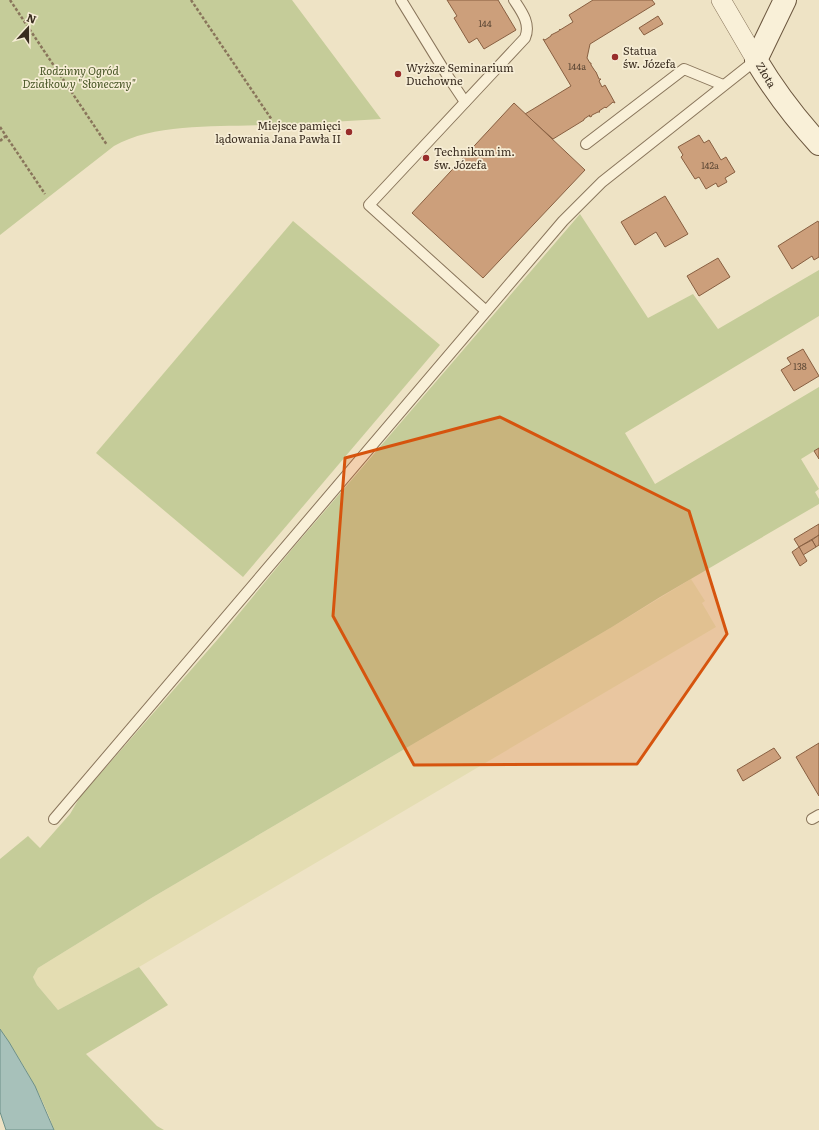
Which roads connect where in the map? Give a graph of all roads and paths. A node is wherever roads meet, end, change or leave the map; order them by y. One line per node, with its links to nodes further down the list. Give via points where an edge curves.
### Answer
1 (10, 0): 16 (path)
2 (190, 0): 10 (path)
3 (401, 0): 9 (lane)
4 (514, 0): 9 (lane, via 522,12 528,32)
5 (721, 0): 7 (street, Złota)
6 (785, 0): 7 (street)
7 (756, 60): 8 (lane); 15 (street, Złota, via 787,108)
8 (723, 85): 14 (lane, via 684,69); 18 (lane, via 585,198)
9 (465, 102): 18 (lane, via 369,205)
10 (272, 120)
11 (0, 127): 12 (path)
12 (6, 136): 13 (path); 17 (path)
13 (0, 140)
14 (586, 144)
15 (819, 144)
16 (107, 145)
17 (45, 194)
18 (486, 311): 19 (lane)
19 (54, 819)

